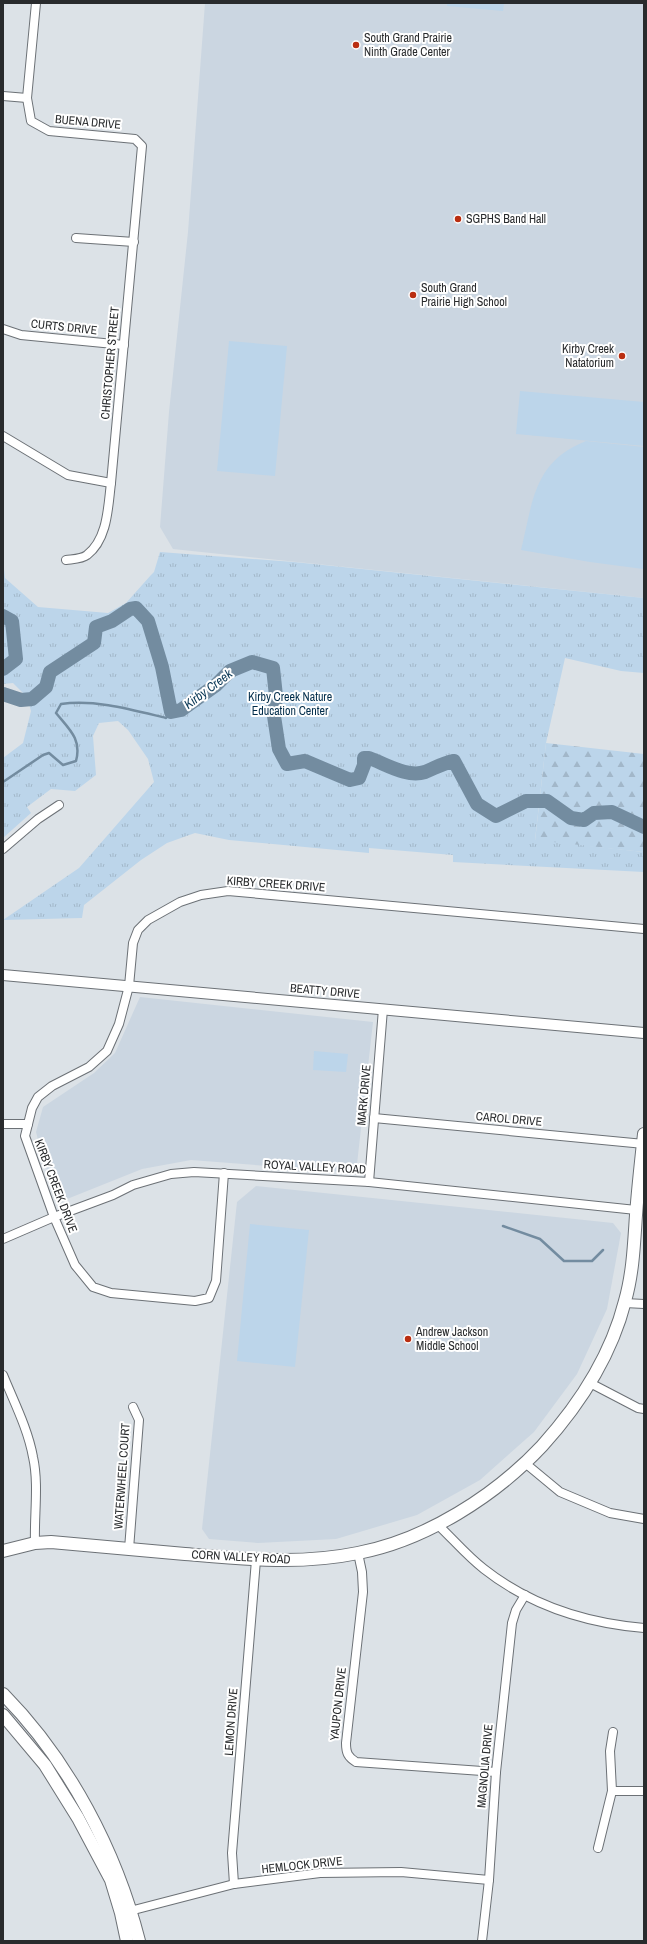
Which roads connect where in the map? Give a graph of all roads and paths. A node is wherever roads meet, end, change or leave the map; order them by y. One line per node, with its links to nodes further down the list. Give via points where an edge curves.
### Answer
1 (36, 3): 3 (street)
2 (3, 96): 3 (street)
3 (27, 98): 4 (street, BUENA DRIVE, via 31,121 49,131 135,139)
4 (142, 146): 6 (street, CHRISTOPHER STREET)
5 (76, 238): 6 (street)
6 (134, 242): 8 (street, CHRISTOPHER STREET)
7 (3, 329): 8 (street, CURTS DRIVE, via 21,335)
8 (124, 345): 10 (street, CHRISTOPHER STREET)
9 (3, 436): 10 (street, via 68,475)
10 (111, 483): 11 (street, CHRISTOPHER STREET, via 106,524 97,543 87,555)
11 (66, 560)
12 (59, 805): 13 (street)
13 (3, 849)
14 (644, 929): 16 (street, KIRBY CREEK DRIVE, via 291,896 220,892 180,902 148,920 138,930 133,943)
15 (3, 975): 16 (street, BEATTY DRIVE)
16 (129, 986): 17 (street, BEATTY DRIVE); 21 (street, KIRBY CREEK DRIVE, via 119,1024 107,1051 89,1067 52,1086 38,1097)
17 (383, 1009): 18 (street, BEATTY DRIVE); 19 (street, MARK DRIVE)
18 (644, 1033)
19 (374, 1118): 22 (street, CAROL DRIVE); 24 (street, MARK DRIVE)
20 (3, 1124): 21 (street)
21 (28, 1124): 26 (street, KIRBY CREEK DRIVE, via 25,1136)
22 (644, 1140): 25 (main road, CORN VALLEY ROAD)
23 (224, 1173): 24 (street, ROYAL VALLEY ROAD); 26 (street, ROYAL VALLEY ROAD, via 170,1174 132,1185 113,1195); 26 (street, KIRBY CREEK DRIVE, via 216,1281 209,1298 195,1301 129,1295 110,1293 93,1287 75,1265)
24 (369, 1182): 25 (street, ROYAL VALLEY ROAD)
25 (636, 1210): 28 (main road, CORN VALLEY ROAD, via 632,1273)
26 (54, 1217): 27 (street, ROYAL VALLEY ROAD)
27 (3, 1239)
28 (625, 1303): 29 (street); 31 (main road, CORN VALLEY ROAD, via 610,1344)
29 (644, 1304)
30 (3, 1375): 37 (street, via 34,1457)
31 (590, 1383): 33 (street); 34 (main road, CORN VALLEY ROAD, via 563,1422)
32 (133, 1407): 38 (street, WATERWHEEL COURT, via 139,1420)
33 (644, 1409)
34 (526, 1463): 35 (street, via 560,1492 610,1513); 36 (main road, CORN VALLEY ROAD, via 490,1494)
35 (644, 1519)
36 (438, 1525): 40 (main road, CORN VALLEY ROAD, via 394,1543); 42 (street, via 483,1569)
37 (34, 1543): 38 (main road, CORN VALLEY ROAD, via 51,1542); 39 (main road, CORN VALLEY ROAD)
38 (129, 1549): 41 (main road, CORN VALLEY ROAD)
39 (3, 1551)
40 (358, 1553): 41 (main road, CORN VALLEY ROAD, via 294,1561); 47 (street, YAUPON DRIVE, via 363,1592 346,1752 356,1762)
41 (256, 1560): 52 (street, LEMON DRIVE, via 232,1853)
42 (525, 1596): 43 (street, via 559,1612 596,1621); 47 (street, MAGNOLIA DRIVE, via 516,1610 512,1623)
43 (644, 1628)
44 (3, 1694): 53 (main road, via 44,1742 98,1828 119,1875)
45 (3, 1715): 53 (main road, via 45,1765 78,1818)
46 (613, 1732): 48 (street, via 610,1750)
47 (496, 1772): 51 (street, MAGNOLIA DRIVE)
48 (612, 1791): 49 (street); 50 (street)
49 (644, 1791)
50 (598, 1848)
51 (489, 1880): 52 (street, HEMLOCK DRIVE, via 401,1872 337,1872); 56 (street, MAGNOLIA DRIVE)
52 (234, 1884): 53 (street, HEMLOCK DRIVE)
53 (126, 1912): 54 (main road); 55 (main road)
54 (127, 1941)
55 (139, 1941)
56 (482, 1941)

